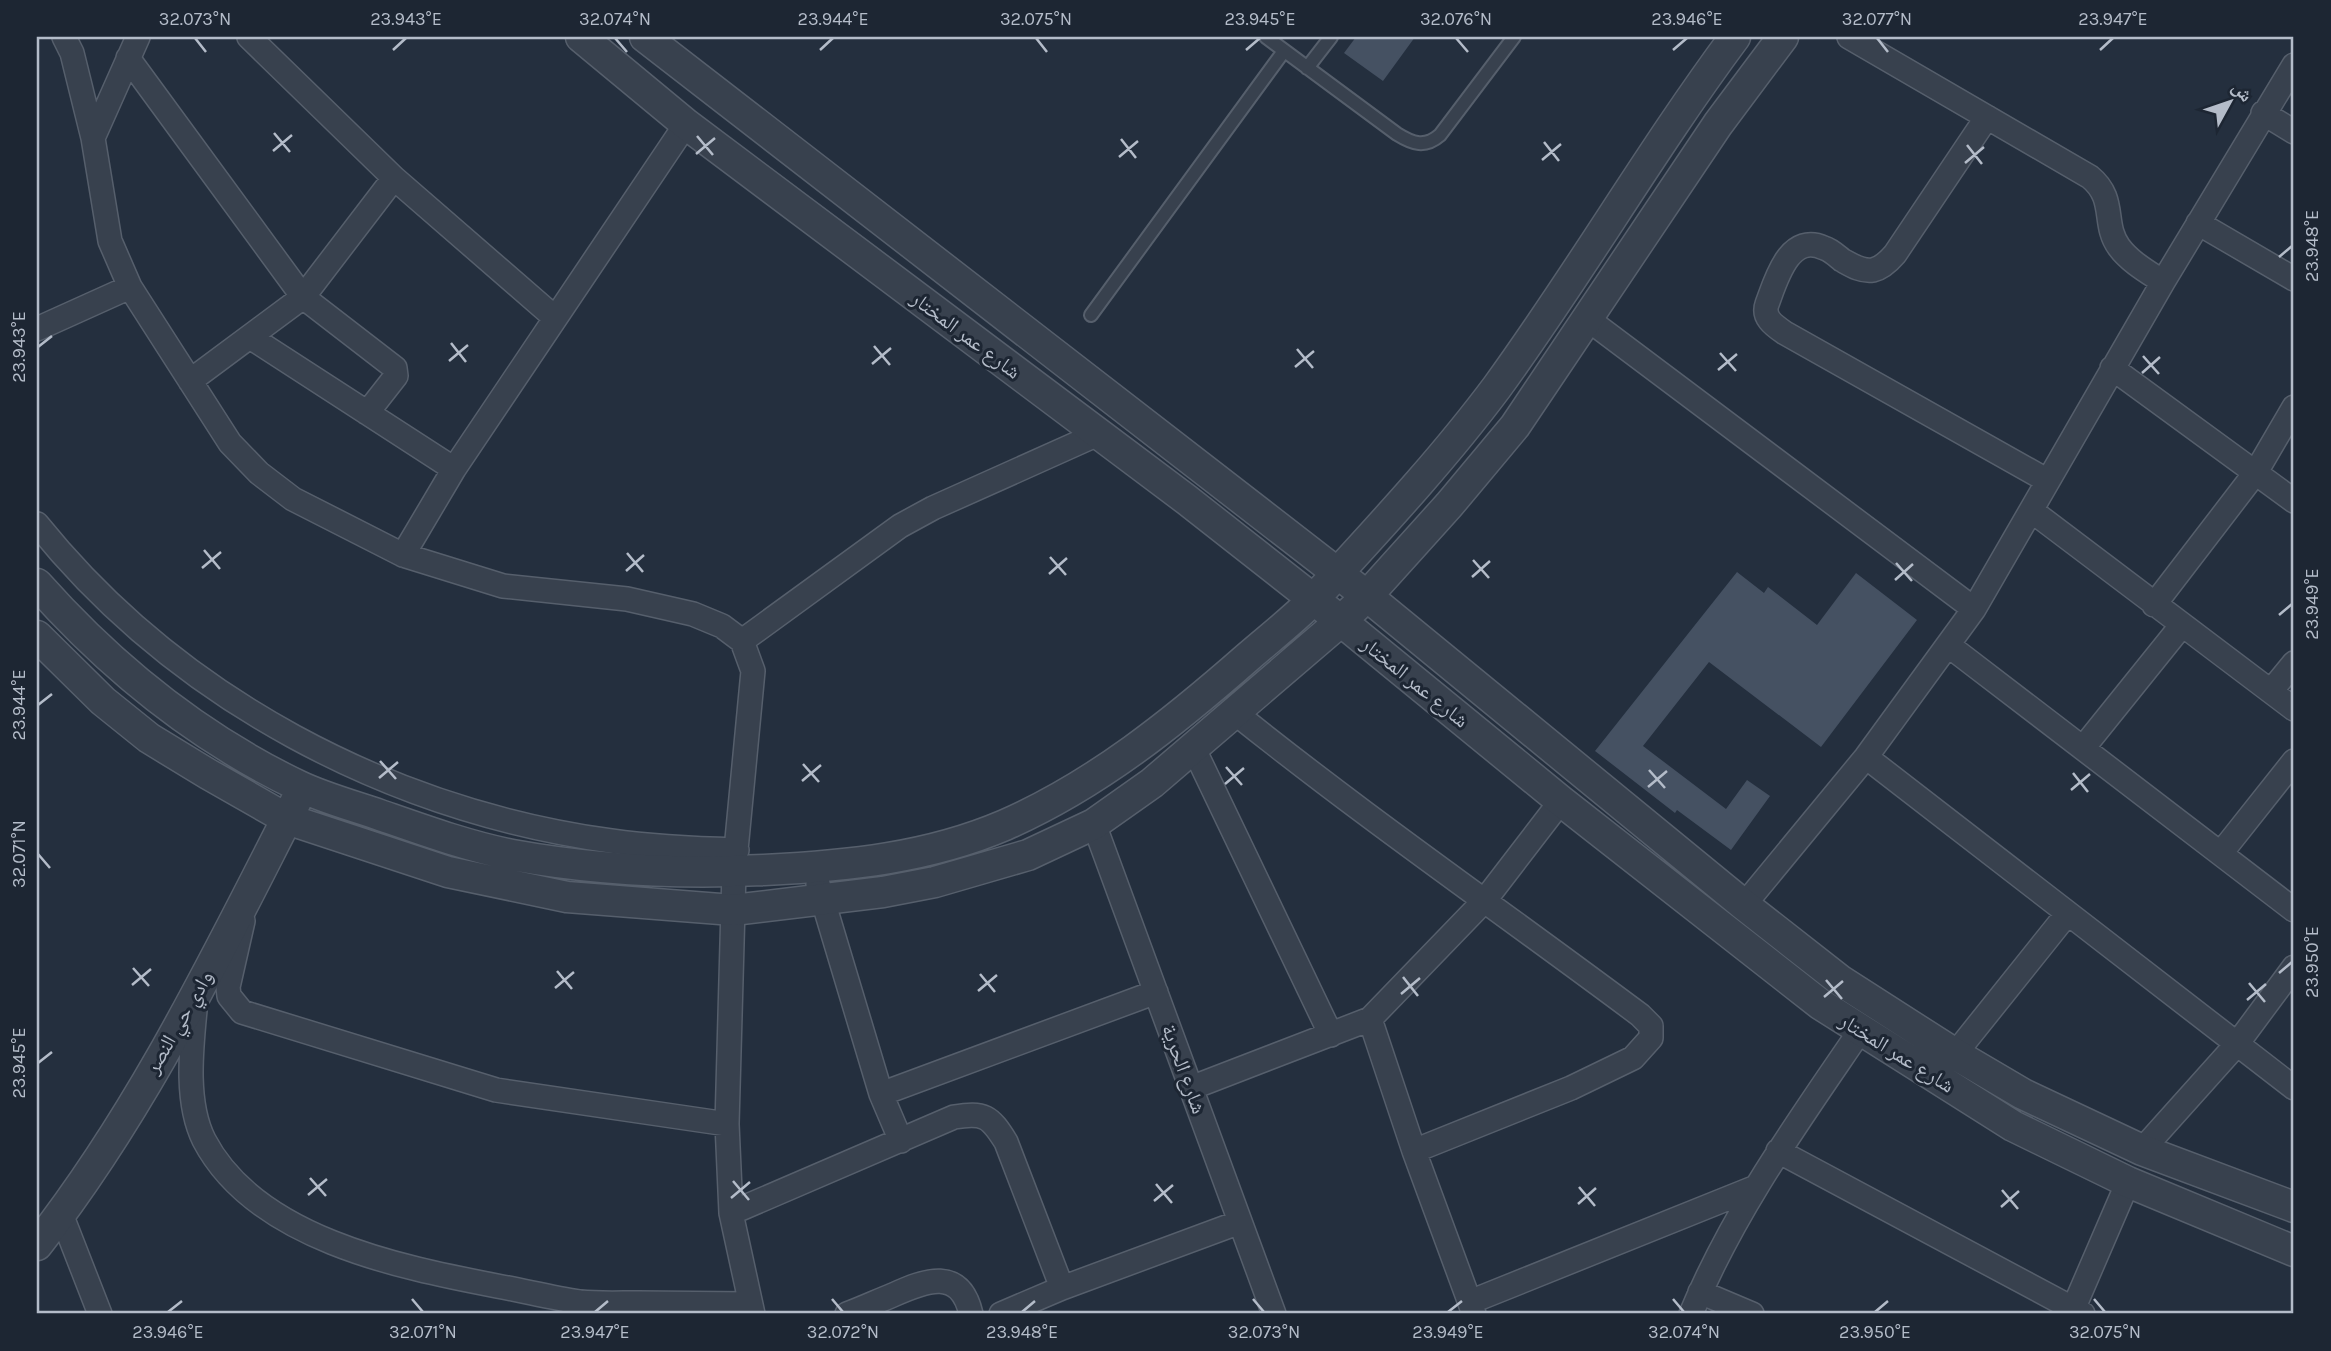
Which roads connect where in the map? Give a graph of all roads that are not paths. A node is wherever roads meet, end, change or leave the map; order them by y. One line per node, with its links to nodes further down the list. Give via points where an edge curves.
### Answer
1 (64, 37): 20 (street, via 72,52)
2 (138, 37): 13 (street)
3 (249, 37): 21 (street)
4 (581, 37): 18 (street, شارع عمر المختار)
5 (645, 37): 44 (street, شارع عمر المختار)
6 (1266, 37): 12 (lane)
7 (1331, 37): 15 (lane)
8 (1514, 37): 15 (lane, via 1440,135 1425,144 1396,134)
9 (1735, 37): 44 (street, via 1496,388 1438,461)
10 (1783, 37): 29 (street, via 1718,124)
11 (1849, 37): 17 (street)
12 (1284, 51): 15 (lane); 27 (lane)
13 (128, 58): 20 (street); 26 (street)
14 (2294, 65): 16 (street)
15 (1307, 68)
16 (2263, 113): 19 (street); 22 (street)
17 (1987, 117): 24 (street, via 2101,187 2119,247); 39 (street, via 1884,264 1863,270 1825,248 1799,247 1774,281 1765,309 1769,322 1785,333)
18 (686, 124): 28 (street); 36 (street, شارع عمر المختار)
19 (2294, 132)
20 (93, 138): 25 (street, via 110,241)
21 (394, 178): 26 (street); 28 (street)
22 (2198, 223): 23 (street); 24 (street)
23 (2294, 279)
24 (2162, 282): 32 (street)
25 (130, 287): 30 (street); 33 (street)
26 (303, 296): 31 (street); 35 (street, via 395,368 396,376)
27 (1091, 315)
28 (554, 317): 37 (street)
29 (1589, 320): 46 (street, via 1515,426); 49 (street)
30 (37, 329)
31 (250, 337): 33 (street); 35 (street)
32 (2112, 368): 38 (street); 39 (street)
33 (190, 381): 43 (street, via 230,443 259,473 293,499)
34 (2294, 407): 38 (street)
35 (367, 413): 37 (street)
36 (1098, 434): 47 (street, شارع عمر المختار); 53 (street, via 900,526)
37 (454, 469): 43 (street)
38 (2256, 472): 40 (street); 48 (street)
39 (2049, 481): 41 (street)
40 (2294, 500)
41 (2032, 511): 48 (street); 49 (street)
42 (37, 524): 68 (street, via 93,588 173,659 261,719 309,745 366,772 486,815 548,830)
43 (403, 555): 53 (street, via 502,586 627,599 693,614)
44 (1337, 573): 46 (street, شارع عمر المختار); 47 (street)
45 (37, 584): 63 (street, via 73,623 166,703 247,759)
46 (1367, 596): 50 (street); 73 (street, شارع عمر المختار)
47 (1313, 600): 50 (street, شارع عمر المختار); 69 (street, via 1168,726 1034,810 933,849 880,861)
48 (2154, 604): 51 (street)
49 (1974, 609): 54 (street)
50 (1341, 621): 58 (street); 64 (street, شارع عمر المختار)
51 (2182, 625): 56 (street); 60 (street)
52 (37, 636): 65 (street, via 103,701 149,738)
53 (742, 641): 68 (street, via 753,671)
54 (1948, 645): 60 (street); 61 (street)
55 (2294, 663): 56 (street)
56 (2271, 691): 57 (street)
57 (2294, 709)
58 (1234, 712): 59 (street); 72 (street, via 1391,834)
59 (1193, 747): 66 (street); 82 (street)
60 (2083, 748): 67 (street)
61 (1866, 757): 73 (street); 76 (street)
62 (2294, 761): 67 (street)
63 (303, 788): 65 (street, وادي حي النصر); 68 (street, via 509,854 631,869)
64 (1561, 801): 72 (street); 81 (street, شارع عمر المختار)
65 (287, 819): 70 (street, وادي حي النصر); 74 (street, via 448,872 567,897)
66 (1094, 824): 71 (street, via 1028,855 935,882); 78 (street, شارع الحرية)
67 (2221, 853): 75 (street)
68 (736, 861): 69 (street); 74 (street)
69 (814, 867): 71 (street)
70 (250, 891): 79 (street, وادي حي النصر); 88 (street, via 228,987 229,996 242,1012 496,1090)
71 (822, 899): 74 (street); 87 (street)
72 (1485, 900): 80 (street); 91 (street, via 1640,1014 1651,1026 1651,1038 1633,1058 1571,1088)
73 (1744, 905): 84 (street, شارع عمر المختار, via 1841,981)
74 (733, 910): 88 (street)
75 (2294, 910)
76 (2067, 914): 83 (street); 84 (street)
77 (2294, 967): 83 (street)
78 (1156, 992): 85 (street, شارع الحرية); 87 (street)
79 (196, 996): 97 (street, وادي حي النصر); 104 (street, via 191,1092 203,1138 222,1169 273,1213 366,1255 424,1272 582,1302)
80 (1370, 1020): 82 (street); 91 (street)
81 (1860, 1031): 92 (street); 93 (street, شارع عمر المختار, via 2013,1126)
82 (1331, 1035): 85 (street)
83 (2237, 1044): 86 (street); 90 (street)
84 (1955, 1054): 90 (street, شارع عمر المختار, via 2024,1094)
85 (1191, 1087): 98 (street, شارع الحرية)
86 (2294, 1088)
87 (881, 1094): 89 (street)
88 (727, 1124): 96 (street)
89 (901, 1141): 96 (street); 101 (street, via 970,1114 985,1116 996,1126)
90 (2142, 1150): 95 (street, شارع عمر المختار)
91 (1414, 1151): 103 (street)
92 (1778, 1151): 94 (street); 105 (street)
93 (2129, 1182): 100 (street, شارع عمر المختار); 105 (street)
94 (1756, 1187): 102 (street); 103 (street)
95 (2294, 1207)
96 (731, 1213): 104 (street)
97 (61, 1214): 99 (street, وادي حي النصر); 106 (street)
98 (1240, 1222): 101 (street); 110 (street, شارع الحرية)
99 (37, 1245)
100 (2294, 1251)
101 (1062, 1288): 109 (street)
102 (1700, 1292): 111 (street); 112 (street)
103 (1472, 1308)
104 (751, 1309)
105 (2075, 1313)
106 (100, 1314)
107 (847, 1314): 108 (street, via 922,1282 943,1280 957,1287)
108 (971, 1314)
109 (1001, 1314)
110 (1274, 1314)
111 (1691, 1314)
112 (1752, 1314)

